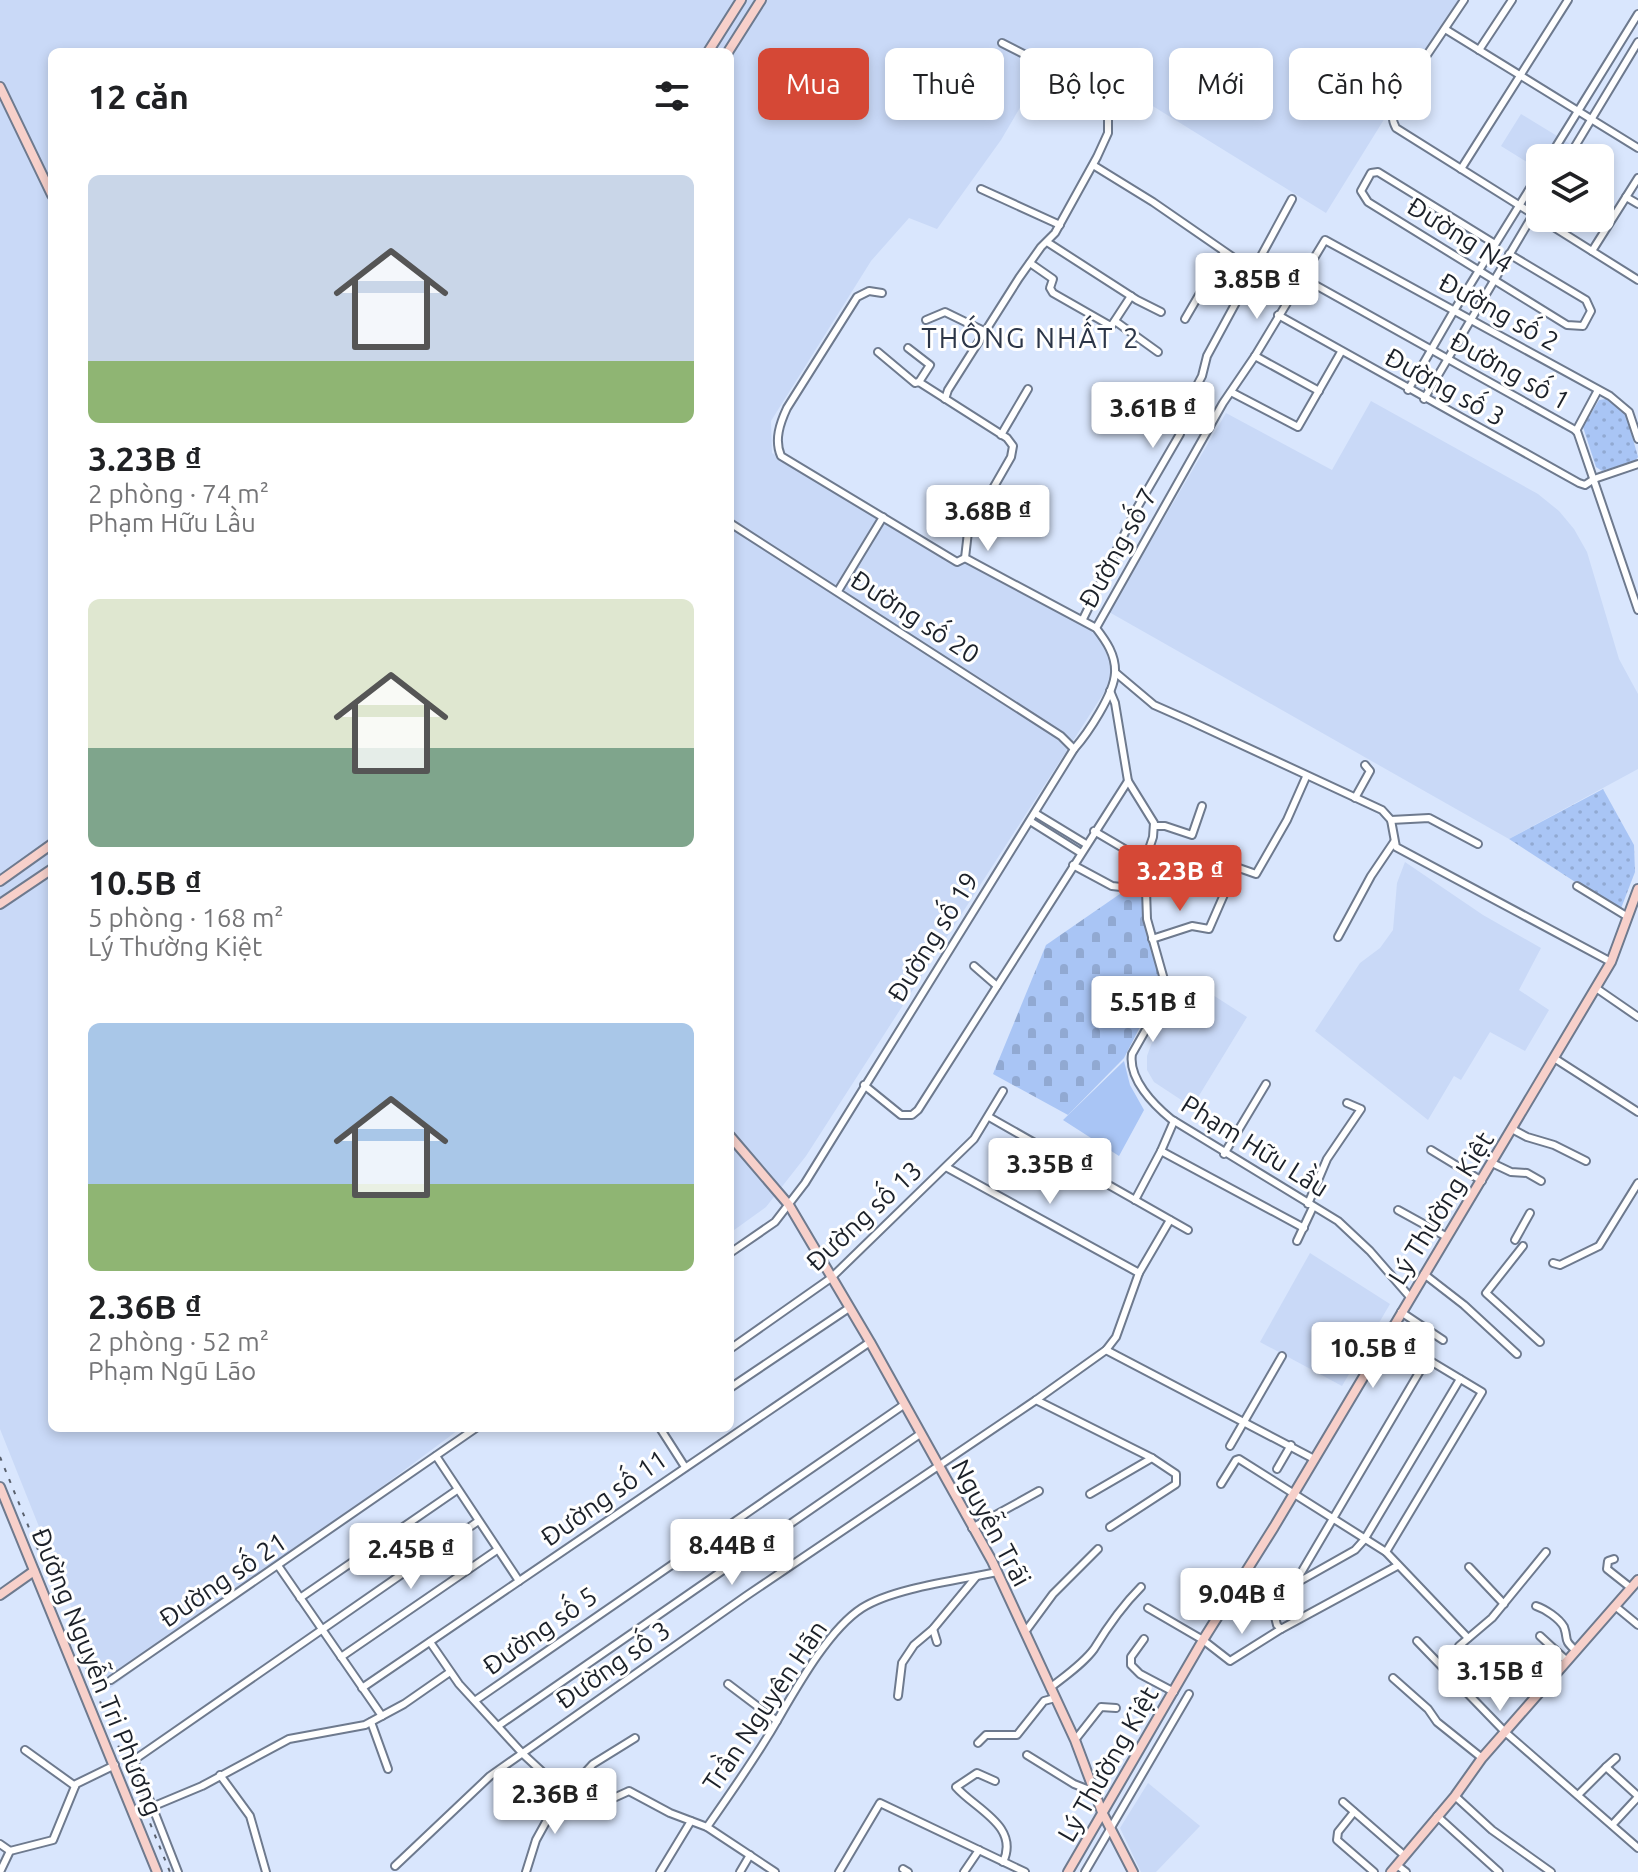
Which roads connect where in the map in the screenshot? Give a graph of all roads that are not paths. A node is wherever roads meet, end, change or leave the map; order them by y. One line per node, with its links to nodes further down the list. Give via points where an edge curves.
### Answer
1 (741, 0): 10 (main road)
2 (761, 0): 11 (main road)
3 (1464, 0): 7 (street)
4 (1512, 0): 12 (street)
5 (1568, 0): 13 (street)
6 (1638, 14): 15 (street)
7 (1445, 29): 12 (street); 21 (street, via 1400,95 1391,120)
8 (1638, 42): 16 (street)
9 (1002, 43): 20 (street, via 1108,97 1108,133)
10 (711, 48)
11 (731, 48)
12 (1479, 50): 13 (street)
13 (1521, 75): 15 (street); 21 (street)
14 (0, 87): 23 (main road)
15 (1579, 110): 16 (street); 17 (street)
16 (1592, 118): 18 (street); 19 (street)
17 (1558, 144)
18 (1576, 144)
19 (1638, 148)
20 (1093, 165): 31 (street); 38 (street)
21 (1461, 169): 29 (street)
22 (1638, 178): 26 (street)
23 (48, 187)
24 (981, 189): 31 (street)
25 (1526, 194): 29 (street)
26 (1626, 197): 28 (street); 37 (street)
27 (1292, 199): 45 (street)
28 (1638, 204)
29 (1519, 205): 30 (street); 36 (street)
30 (1526, 210)
31 (1060, 225): 35 (street)
32 (1526, 226): 39 (street)
33 (1562, 232): 37 (street)
34 (1323, 241): 42 (street, Đường số 7); 48 (street, Đường số 2, via 1330,240)
35 (1047, 242): 40 (street); 47 (street)
36 (1495, 244): 41 (street); 41 (street, Đường N4, via 1384,174 1371,173 1361,191 1368,202)
37 (1592, 251): 44 (street)
38 (1224, 252): 45 (street, via 1237,260 1229,282); 51 (street)
39 (1509, 254): 43 (street); 43 (street, Đường N4, via 1586,300 1591,311 1583,326 1567,325)
40 (1030, 263): 54 (street, via 1053,279 1053,293 1108,325); 55 (street)
41 (1478, 272): 43 (street, Đường N4); 48 (street)
42 (1301, 277): 50 (street, Đường số 7); 57 (street, Đường số 1)
43 (1493, 280): 53 (street)
44 (1638, 280)
45 (1241, 290): 81 (street, via 1184,410 1180,434)
46 (882, 293): 76 (street, via 869,291 857,297 787,408 777,448 781,456)
47 (1131, 296): 49 (street); 54 (street)
48 (1454, 311): 53 (street, Đường số 2); 57 (street)
49 (1161, 312)
50 (1278, 315): 60 (street, Đường số 3); 61 (street, Đường số 7)
51 (1185, 319)
52 (926, 320): 55 (street, via 945,312)
53 (1469, 320): 62 (street); 66 (street, Đường số 2)
54 (1115, 321): 59 (street)
55 (986, 332): 69 (street)
56 (908, 348): 63 (street, via 929,364)
57 (1430, 350): 62 (street, Đường số 1); 65 (street)
58 (878, 352): 63 (street)
59 (1158, 352)
60 (1341, 352): 65 (street, Đường số 3); 67 (street)
61 (1255, 356): 67 (street); 68 (street, Đường số 7)
62 (1446, 359): 70 (street); 71 (street, Đường số 1)
63 (919, 382): 69 (street)
64 (1028, 389): 72 (street)
65 (1408, 390): 70 (street, Đường số 3)
66 (1598, 390): 71 (street); 73 (street, Đường số 2, via 1625,407)
67 (1319, 391): 68 (street, via 1298,427)
68 (1231, 392): 82 (street, Đường số 7)
69 (945, 399): 72 (street)
70 (1424, 399): 75 (street, Đường số 3, via 1579,483)
71 (1576, 431): 75 (street, Đường số 1)
72 (1001, 435): 78 (street, via 1013,452 968,532)
73 (1638, 439)
74 (1638, 464): 75 (street)
75 (1594, 479): 80 (street, Đường số 1)
76 (883, 517): 78 (street, via 957,562); 79 (street)
77 (734, 526): 79 (street, Đường số 20)
78 (965, 558): 81 (street)
79 (838, 591): 85 (street, Đường số 20)
80 (1638, 610)
81 (1083, 619): 82 (street)
82 (1096, 628): 83 (street, via 1109,645)
83 (1116, 673): 84 (street, Đường số 19); 87 (street, via 1167,713)
84 (1110, 691): 85 (street, Đường số 19); 88 (street)
85 (1074, 749): 91 (street, Đường số 19)
86 (1365, 765): 89 (street, via 1371,770)
87 (1306, 777): 89 (street); 111 (street, via 1256,874 1236,867 1209,929 1192,926)
88 (1128, 781): 94 (street); 95 (street)
89 (1355, 798): 92 (street)
90 (1202, 806): 94 (street, via 1192,835)
91 (1035, 813): 93 (street, Đường số 19); 97 (street)
92 (1391, 820): 96 (street); 98 (street, via 1432,819)
93 (1030, 821): 100 (street); 119 (street, Đường số 19)
94 (1154, 826): 101 (street, Phạm Hữu Lầu)
95 (1094, 831): 97 (street); 101 (street)
96 (1394, 842): 110 (street); 112 (street)
97 (1086, 844): 100 (street)
98 (1478, 844)
99 (48, 847): 104 (main road)
100 (1081, 853): 102 (street)
101 (1145, 863): 102 (street, via 1121,887); 111 (street, Phạm Hữu Lầu)
102 (1073, 865): 114 (street)
103 (48, 872): 108 (main road)
104 (0, 881)
105 (1577, 886): 109 (street)
106 (1638, 889): 107 (main road, Lý Thường Kiệt)
107 (1636, 902): 109 (main road, Lý Thường Kiệt)
108 (0, 904)
109 (1628, 917): 112 (main road, Lý Thường Kiệt)
110 (1338, 937)
111 (1152, 939): 124 (street, Phạm Hữu Lầu, via 1164,989 1131,1061 1148,1097)
112 (1611, 962): 115 (main road, Lý Thường Kiệt)
113 (974, 966): 114 (street)
114 (997, 986): 119 (street, via 912,1115 901,1115)
115 (1596, 988): 116 (street); 117 (main road, Lý Thường Kiệt)
116 (1638, 1017)
117 (1554, 1058): 122 (street); 125 (main road, Lý Thường Kiệt)
118 (1266, 1084): 129 (street)
119 (864, 1085): 137 (street, Đường số 19)
120 (1003, 1091): 123 (street, Đường số 13)
121 (1347, 1103): 138 (street, via 1361,1109 1327,1159)
122 (1638, 1112)
123 (989, 1117): 132 (street, Đường số 13); 136 (street)
124 (1174, 1121): 128 (street); 129 (street, Phạm Hữu Lầu)
125 (1512, 1129): 130 (street); 131 (main road, Lý Thường Kiệt)
126 (734, 1141): 137 (main road, Nguyễn Trãi)
127 (1431, 1150): 133 (street)
128 (1161, 1151): 136 (street); 142 (street)
129 (1224, 1154): 138 (street, Phạm Hữu Lầu)
130 (1586, 1161)
131 (1492, 1163): 133 (main road, Lý Thường Kiệt); 134 (street)
132 (946, 1167): 150 (street); 152 (street, Đường số 13)
133 (1482, 1181): 144 (main road, Lý Thường Kiệt)
134 (1541, 1181)
135 (1638, 1183): 149 (street, via 1599,1246 1560,1265)
136 (1135, 1200): 141 (street)
137 (789, 1205): 148 (street, via 775,1222); 152 (main road, Nguyễn Trãi)
138 (1310, 1205): 142 (street); 153 (street, Phạm Hữu Lầu, via 1350,1232)
139 (1398, 1210): 144 (street)
140 (1530, 1213): 145 (street)
141 (1170, 1220): 143 (street); 150 (street)
142 (1304, 1228): 146 (street)
143 (1188, 1230)
144 (1447, 1237): 151 (main road, Lý Thường Kiệt)
145 (1515, 1240)
146 (1297, 1241)
147 (1523, 1246): 159 (street, via 1486,1293)
148 (734, 1250)
149 (1553, 1263)
150 (1139, 1273): 161 (street, via 1116,1337)
151 (1424, 1274): 153 (main road, Lý Thường Kiệt); 162 (street)
152 (831, 1278): 154 (main road, Nguyễn Trãi); 160 (street, Đường số 13)
153 (1410, 1297): 155 (main road, Lý Thường Kiệt)
154 (849, 1308): 158 (main road, Nguyễn Trãi); 166 (street)
155 (1401, 1312): 156 (main road, Lý Thường Kiệt); 157 (street)
156 (1391, 1330): 164 (street); 177 (main road, Lý Thường Kiệt)
157 (1443, 1340)
158 (870, 1342): 168 (main road, Nguyễn Trãi); 178 (street, Đường số 11)
159 (1540, 1342)
160 (734, 1346)
161 (1106, 1350): 167 (street, Đường số 3); 169 (street)
162 (1517, 1354)
163 (1282, 1356): 169 (street)
164 (1427, 1359): 165 (street); 187 (street)
165 (1460, 1379): 191 (street); 194 (street, via 1482,1392)
166 (734, 1385)
167 (1036, 1400): 176 (street); 179 (street, Đường số 3)
168 (905, 1404): 172 (main road, Nguyễn Trãi); 240 (street, Đường số 5)
169 (1246, 1422): 173 (street); 174 (street)
170 (470, 1432): 175 (street, Đường số 21)
171 (663, 1432): 178 (street)
172 (920, 1434): 179 (main road, Nguyễn Trãi); 245 (street)
173 (1291, 1445): 177 (street); 180 (street)
174 (1230, 1446)
175 (436, 1456): 183 (street); 198 (street, Đường số 21)
176 (1152, 1458): 186 (street); 189 (street, via 1172,1469 1177,1482)
177 (1314, 1459): 185 (main road, Lý Thường Kiệt)
178 (685, 1467): 204 (street, Đường số 11)
179 (938, 1467): 190 (main road, Nguyễn Trãi); 251 (street, Đường số 3)
180 (1277, 1469)
181 (1221, 1484): 185 (street, via 1238,1459)
182 (0, 1487): 200 (main road, Đường Nguyễn Tri Phương)
183 (457, 1490): 188 (street); 209 (street)
184 (1039, 1491): 190 (street)
185 (1295, 1493): 187 (street); 222 (main road, Lý Thường Kiệt)
186 (1090, 1494)
187 (1335, 1518): 191 (street); 205 (street)
188 (477, 1522): 193 (street); 217 (street)
189 (1110, 1527)
190 (972, 1528): 201 (main road, Nguyễn Trãi)
191 (1364, 1540): 194 (street); 205 (street)
192 (1098, 1549): 218 (street, via 1053,1594)
193 (497, 1550): 204 (street); 228 (street)
194 (1386, 1552): 197 (street)
195 (1546, 1552): 210 (street)
196 (1614, 1559): 207 (street, via 1607,1569)
197 (1397, 1566): 216 (street); 220 (street)
198 (279, 1567): 209 (street); 232 (street, Đường số 21)
199 (1469, 1567): 210 (street)
200 (34, 1571): 208 (main road); 255 (main road, Đường Nguyễn Tri Phương)
201 (997, 1572): 202 (street, Trần Nguyên Hãn); 218 (main road, Nguyễn Trãi)
202 (976, 1577): 215 (street); 243 (street, Trần Nguyên Hãn, via 860,1609 806,1673)
203 (1638, 1580): 207 (main road)
204 (519, 1581): 224 (street, Đường số 11)
205 (1296, 1583): 216 (street, via 1275,1617)
206 (1141, 1587): 235 (street, via 1093,1649)
207 (1631, 1588): 212 (main road)
208 (0, 1595)
209 (300, 1598): 217 (street)
210 (1504, 1604): 220 (street)
211 (1536, 1606): 227 (street, via 1563,1627 1565,1641)
212 (1615, 1606): 214 (street); 227 (main road)
213 (1148, 1608): 222 (street)
214 (1638, 1625)
215 (933, 1629): 225 (street); 238 (street, via 902,1663)
216 (1281, 1629): 222 (street, via 1230,1661)
217 (322, 1630): 228 (street); 267 (street, via 134,1760)
218 (1025, 1632): 235 (main road, Nguyễn Trãi)
219 (1540, 1636): 229 (street)
220 (1468, 1638): 226 (street)
221 (1144, 1639): 236 (street, via 1129,1660 1131,1665)
222 (1203, 1640): 236 (main road, Lý Thường Kiệt)
223 (1417, 1641): 246 (street)
224 (430, 1642): 230 (street); 234 (street, Đường số 11)
225 (937, 1642)
226 (1459, 1646)
227 (1576, 1651): 229 (main road)
228 (341, 1657): 234 (street)
229 (1567, 1661): 246 (main road)
230 (450, 1672): 240 (street); 242 (street)
231 (1393, 1678): 253 (street)
232 (111, 1680)
233 (728, 1684): 243 (street)
234 (362, 1688): 242 (street)
235 (1050, 1688): 239 (main road, Nguyễn Trãi)
236 (1174, 1692): 268 (main road, Lý Thường Kiệt)
237 (1189, 1694): 275 (street)
238 (898, 1696)
239 (1055, 1698): 248 (main road, Nguyễn Trãi); 249 (street, via 1044,1701 1017,1735 986,1735)
240 (476, 1700): 245 (street)
241 (1116, 1708): 248 (street, via 1101,1707)
242 (382, 1716): 244 (street)
243 (777, 1721): 274 (street, Trần Nguyên Hãn)
244 (371, 1722): 257 (street); 258 (street, via 289,1739)
245 (498, 1726): 251 (street)
246 (1505, 1732): 253 (main road); 263 (street)
247 (635, 1738): 261 (street, via 593,1764)
248 (1075, 1740): 262 (main road, Nguyễn Trãi)
249 (978, 1743)
250 (25, 1750): 260 (street)
251 (523, 1754): 261 (street); 283 (street, Đường số 3, via 490,1776)
252 (1027, 1755): 262 (street)
253 (1482, 1758): 264 (main road)
254 (1616, 1758): 256 (street)
255 (115, 1765): 260 (street); 270 (main road, Đường Nguyễn Tri Phương)
256 (1606, 1767): 263 (street); 265 (street)
257 (388, 1769)
258 (220, 1775): 267 (street); 288 (street, via 250,1816)
259 (995, 1781): 282 (street, via 977,1773 956,1787 1000,1826 1006,1846)
260 (75, 1786): 279 (street, via 53,1840)
261 (565, 1791): 272 (street, via 594,1807 629,1791); 289 (street, via 536,1840)
262 (1097, 1793): 268 (main road, Nguyễn Trãi)
263 (1578, 1795): 273 (street)
264 (1455, 1796): 271 (main road); 302 (street)
265 (1638, 1797): 273 (street)
266 (1343, 1802): 269 (street)
267 (152, 1807): 270 (street); 287 (street)
268 (1102, 1812): 275 (main road, Nguyễn Trãi); 296 (main road, Lý Thường Kiệt)
269 (1354, 1812): 281 (street); 299 (street, via 1337,1840)
270 (135, 1814): 286 (main road, Đường Nguyễn Tri Phương)
271 (1437, 1816): 281 (main road); 301 (street)
272 (691, 1821): 274 (street); 290 (street)
273 (1613, 1824): 277 (street)
274 (707, 1827): 280 (street)
275 (1112, 1827): 297 (street); 298 (main road, Nguyễn Trãi)
276 (0, 1844): 279 (street)
277 (1638, 1848)
278 (979, 1850): 282 (street); 293 (street, via 880,1803); 294 (street)
279 (10, 1851): 285 (street)
280 (750, 1855): 291 (street); 292 (street)
281 (1405, 1856): 284 (main road)
282 (1003, 1862): 295 (street)
283 (395, 1866)
284 (1394, 1868): 300 (street)
285 (0, 1870)
286 (157, 1872)
287 (178, 1872)
288 (266, 1872)
289 (526, 1872)
290 (660, 1872)
291 (740, 1872)
292 (775, 1872)
293 (839, 1872)
294 (964, 1872)
295 (1025, 1872)
296 (1068, 1872)
297 (1085, 1872)
298 (1133, 1872)
299 (1374, 1872)
300 (1406, 1872)
301 (1499, 1872)
302 (1551, 1872)

